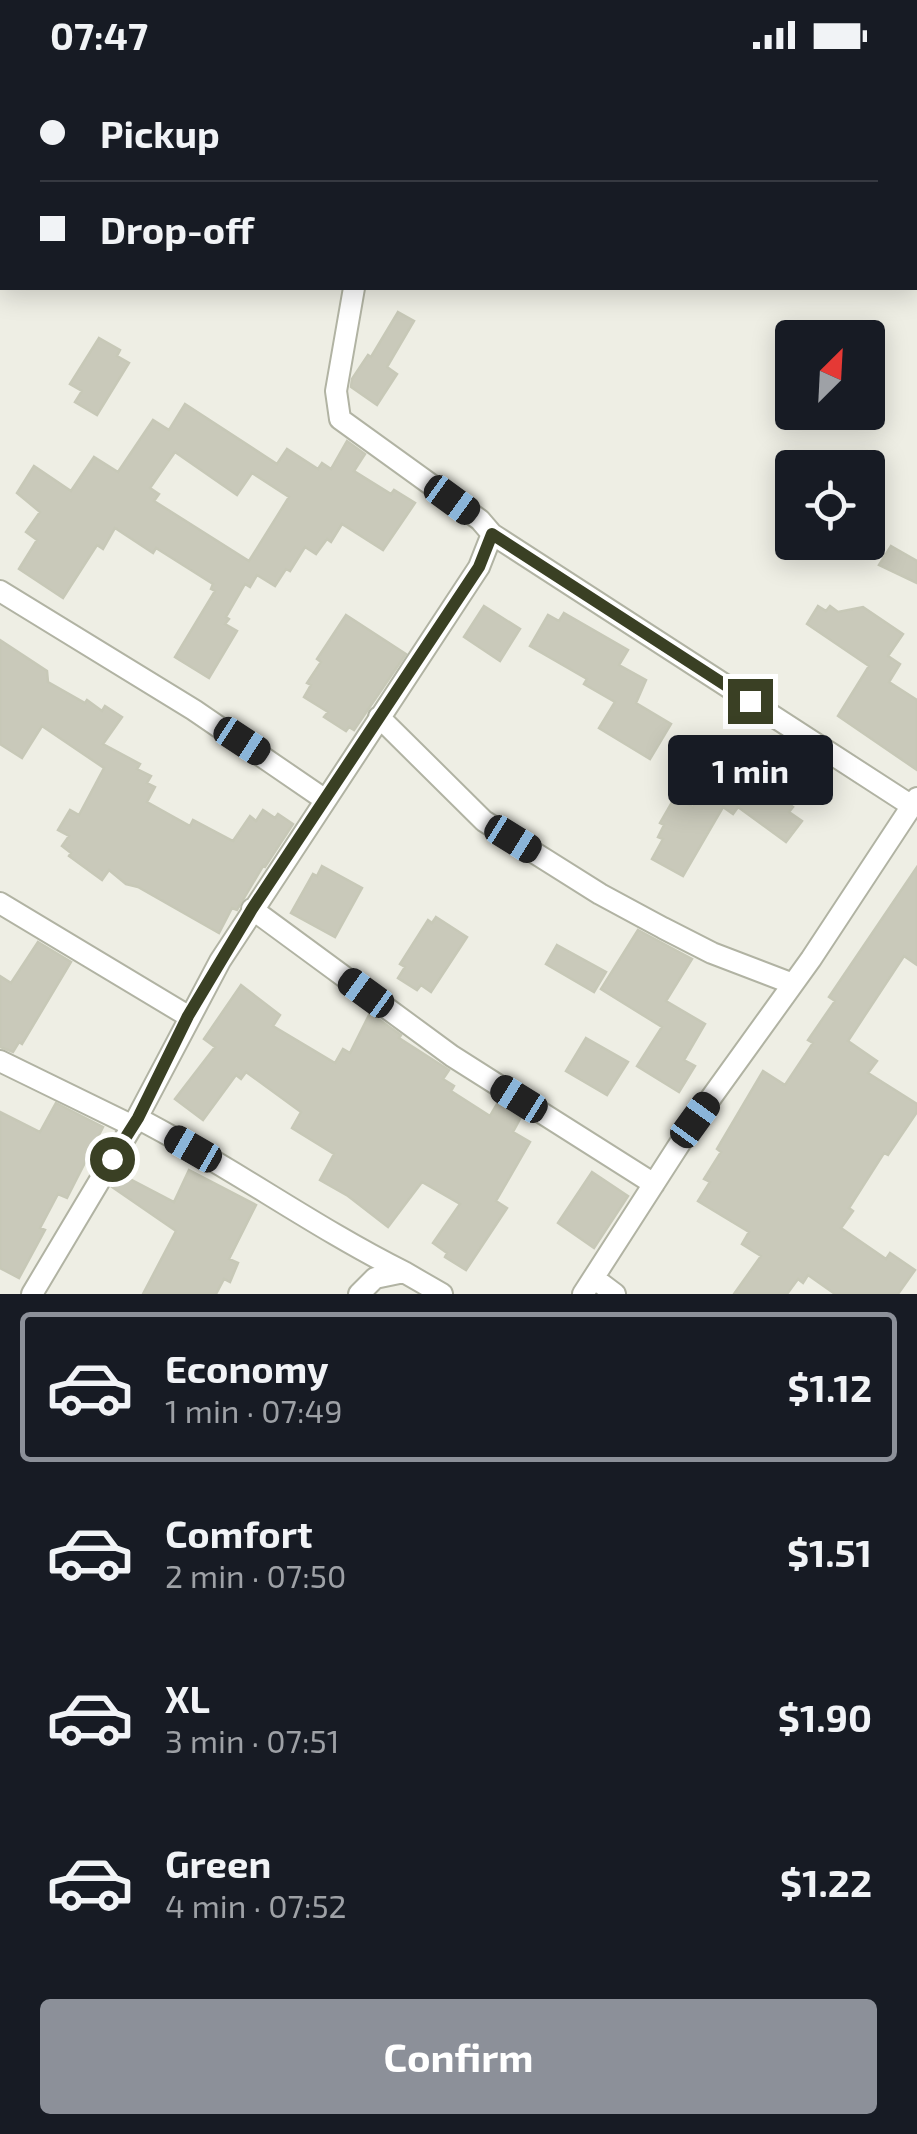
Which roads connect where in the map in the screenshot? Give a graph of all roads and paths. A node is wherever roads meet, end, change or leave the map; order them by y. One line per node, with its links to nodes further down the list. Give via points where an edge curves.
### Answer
1 (354, 290): 2 (street, via 336,391 340,419)
2 (492, 534): 4 (street, via 479,567); 6 (street)
3 (0, 591): 5 (street)
4 (379, 717): 5 (street); 9 (street, via 484,821 663,928)
5 (324, 799): 8 (street)
6 (914, 802): 9 (street)
7 (0, 903): 10 (street)
8 (252, 909): 10 (street); 13 (street, via 452,1056)
9 (793, 984): 13 (street)
10 (188, 1016): 12 (street)
11 (0, 1061): 12 (street)
12 (135, 1122): 14 (street); 16 (street)
13 (654, 1184): 15 (street)
14 (404, 1272): 17 (street, via 375,1278); 18 (street)
15 (589, 1287): 19 (street)
16 (32, 1294)
17 (359, 1294)
18 (442, 1294)
19 (614, 1294)

